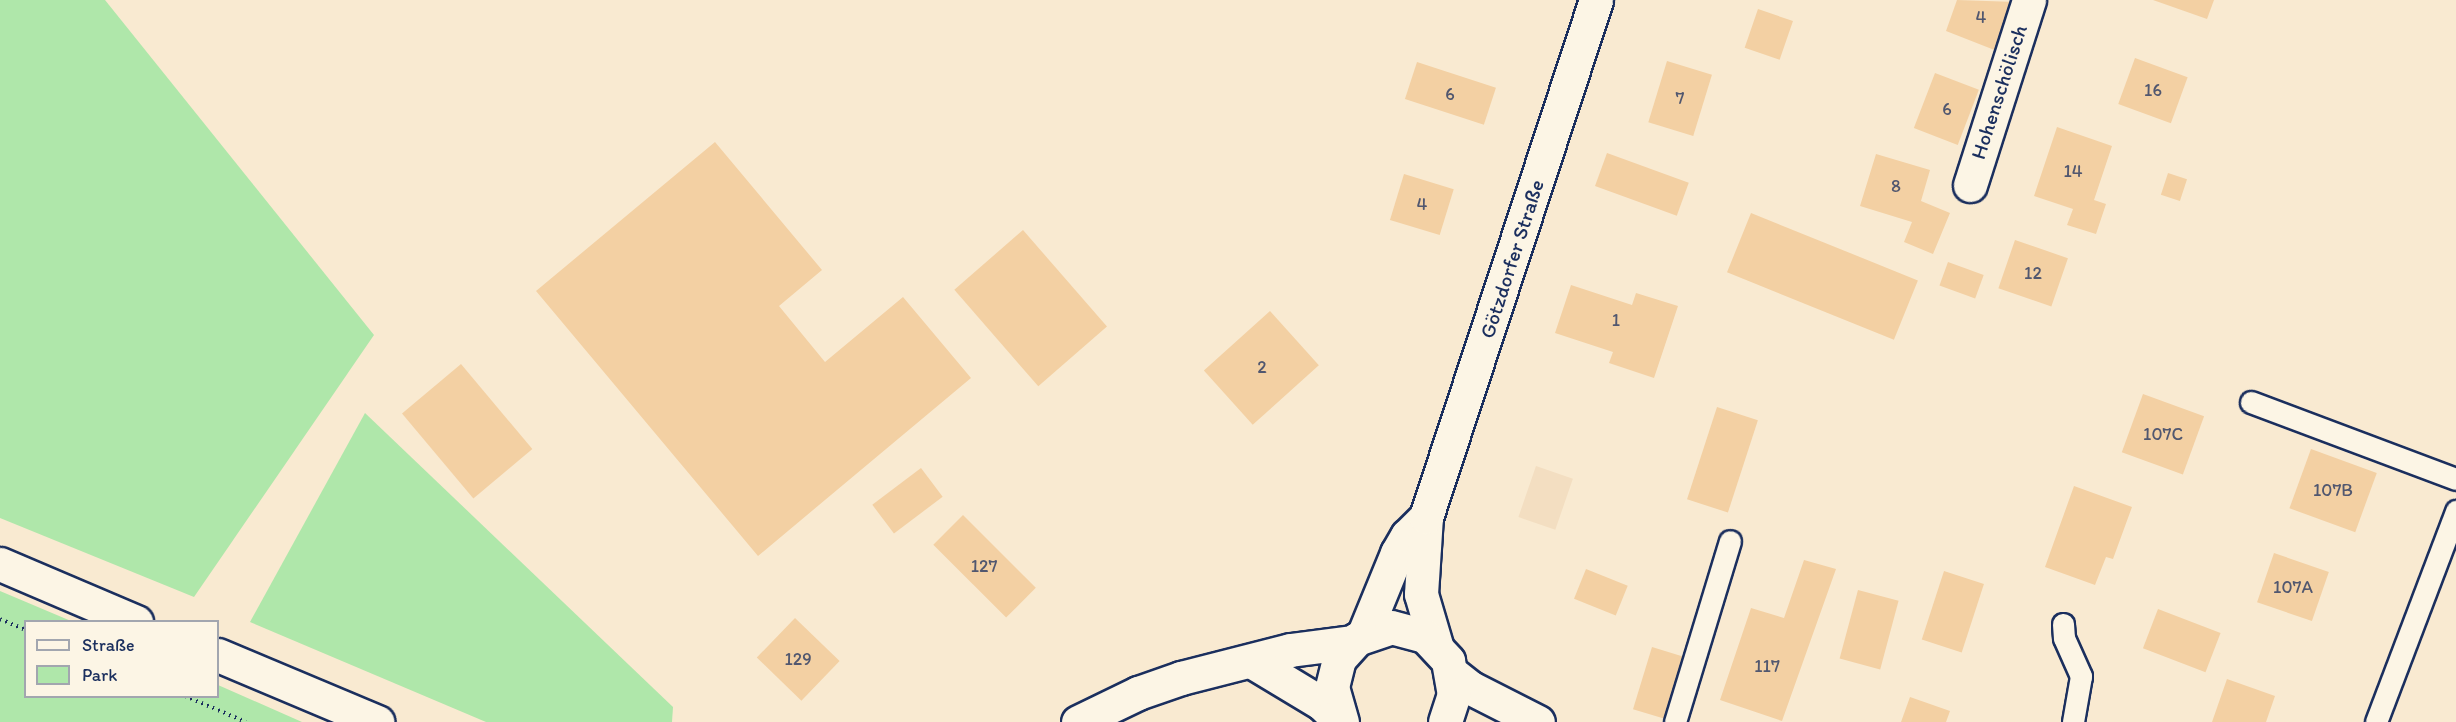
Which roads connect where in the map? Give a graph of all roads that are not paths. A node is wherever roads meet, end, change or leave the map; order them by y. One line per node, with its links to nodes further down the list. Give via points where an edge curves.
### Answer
1 (1596, 0): 7 (street, Götzdorfer Straße)
2 (2029, 0): 3 (street, Hohenschölisch)
3 (1970, 185)
4 (2251, 402): 5 (lane)
5 (2456, 479)
6 (2456, 511): 24 (lane)
7 (1426, 517): 12 (street, Götzdorfer Straße, via 1397,553); 13 (street, Götzdorfer Straße, via 1421,594)
8 (1730, 541): 22 (lane)
9 (0, 564): 10 (street)
10 (134, 620)
11 (2063, 624): 23 (lane, via 2064,638 2081,676)
12 (1358, 639): 13 (street, via 1399,627); 15 (street, via 1315,645); 19 (street, Götzdorfer Straße, via 1339,659 1332,680 1333,702)
13 (1436, 645): 16 (street)
14 (219, 655): 17 (street)
15 (1253, 662): 18 (street, via 1181,678 1138,693); 19 (street, via 1321,703)
16 (1453, 674): 20 (street, via 1453,701); 21 (street, via 1471,688)
17 (377, 722)
18 (1078, 722)
19 (1342, 722)
20 (1444, 722)
21 (1538, 722)
22 (1675, 722)
23 (2073, 722)
24 (2376, 722)

